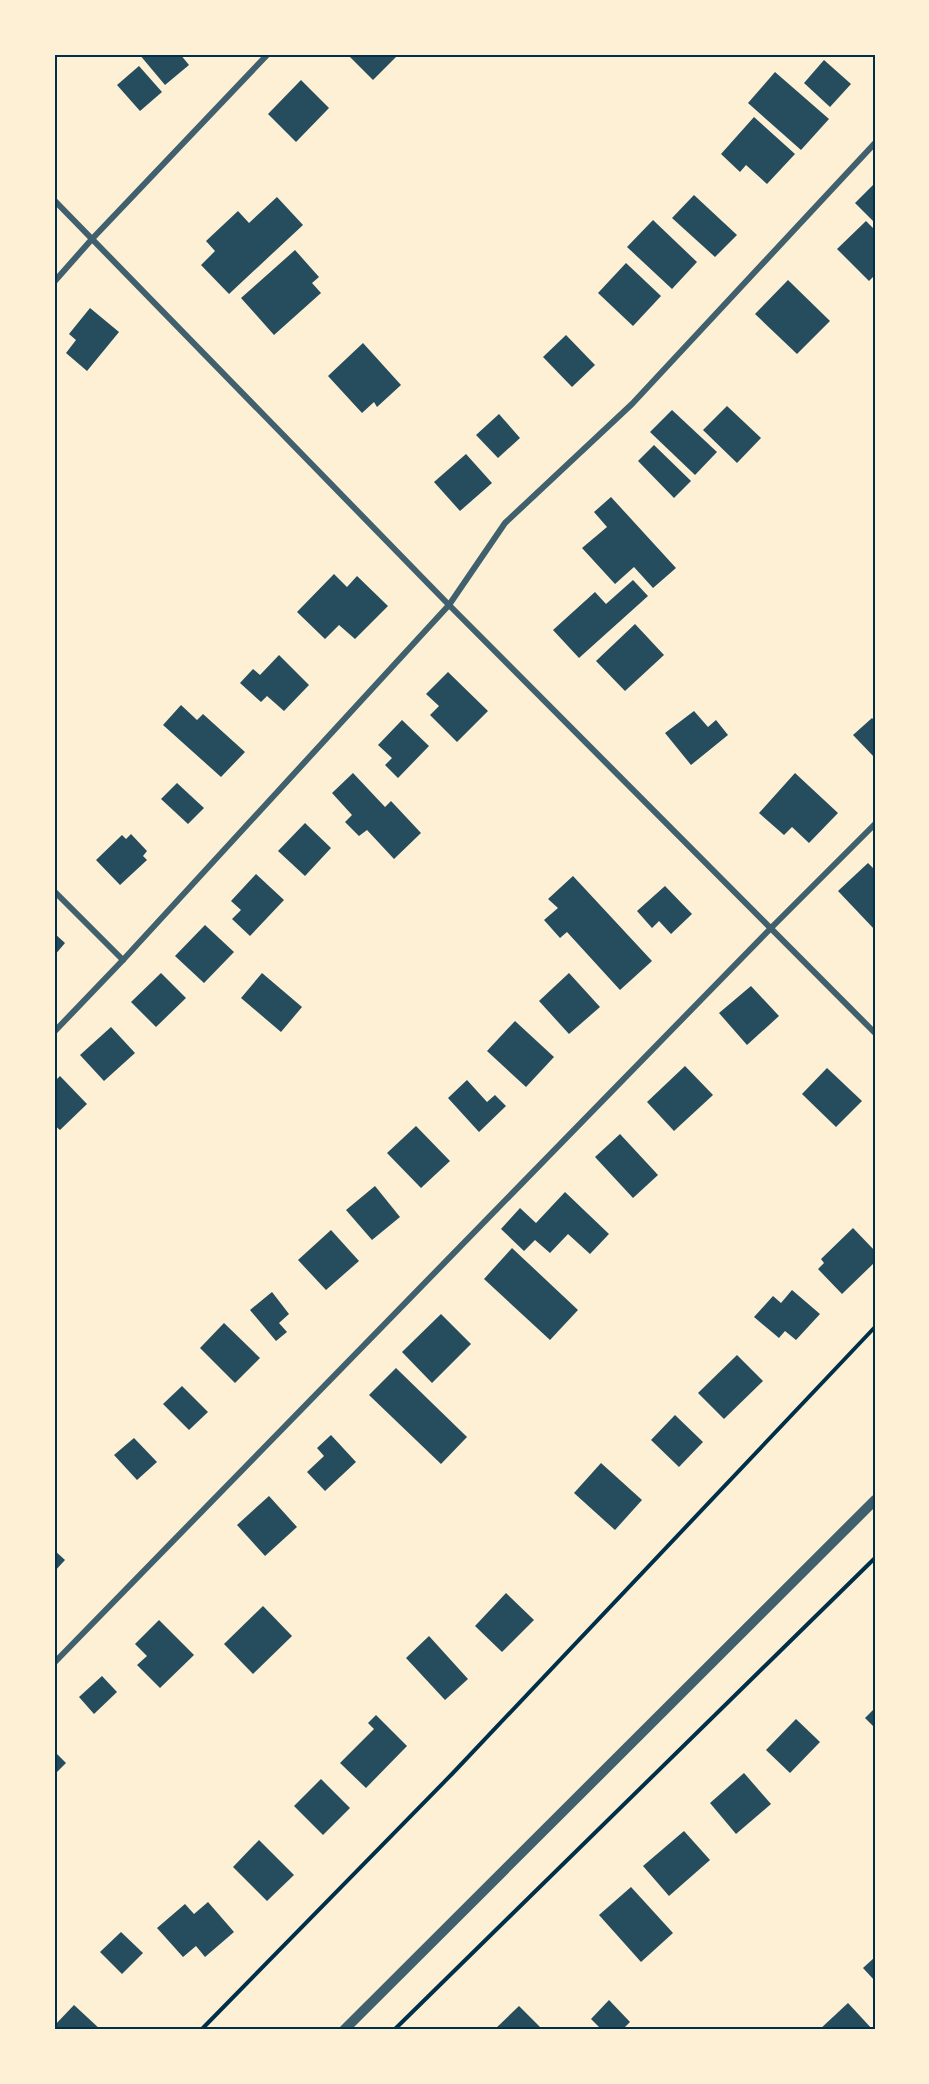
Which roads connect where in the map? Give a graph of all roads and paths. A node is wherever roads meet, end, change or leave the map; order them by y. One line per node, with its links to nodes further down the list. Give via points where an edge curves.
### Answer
1 (268, 54): 4 (street)
2 (875, 143): 6 (street, via 632,404 505,523)
3 (54, 200): 4 (street)
4 (92, 239): 5 (street); 6 (street)
5 (54, 282)
6 (449, 605): 9 (street); 10 (street)
7 (875, 824): 9 (street)
8 (54, 891): 10 (street)
9 (772, 927): 12 (street); 16 (street)
10 (123, 960): 11 (street)
11 (54, 1032)
12 (875, 1032)
13 (875, 1327): 17 (path, via 452,1774)
14 (875, 1500): 18 (street)
15 (875, 1558): 19 (path)
16 (54, 1663)
17 (201, 2030)
18 (344, 2030)
19 (394, 2030)

